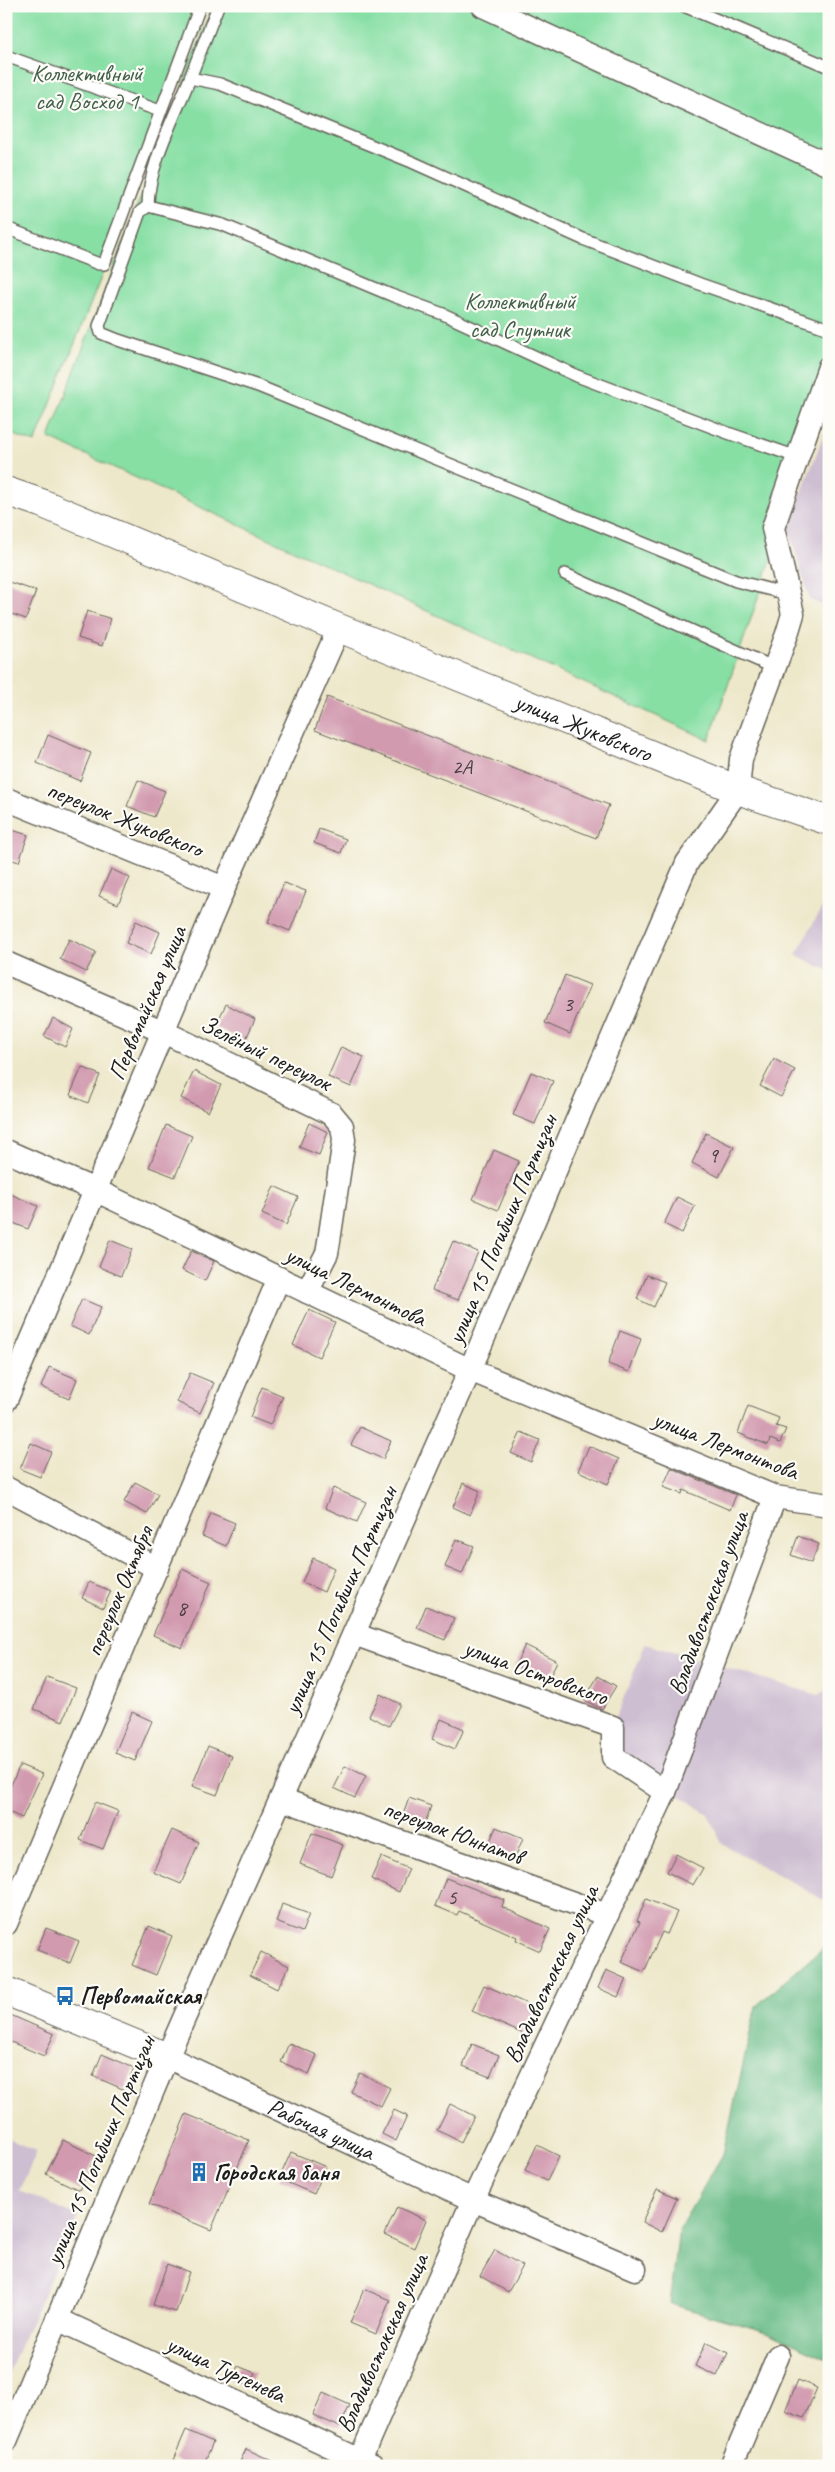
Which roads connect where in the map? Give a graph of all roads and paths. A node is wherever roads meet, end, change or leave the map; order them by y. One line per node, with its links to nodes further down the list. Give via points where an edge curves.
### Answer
1 (200, 6): 8 (lane)
2 (218, 6): 7 (lane)
3 (484, 6): 9 (street)
4 (684, 6): 6 (lane)
5 (6, 56): 8 (lane)
6 (829, 67)
7 (190, 78): 10 (lane, via 151,182); 12 (lane, via 220,84 402,158 583,239)
8 (160, 111): 11 (lane, via 104,264)
9 (829, 165)
10 (148, 206): 14 (lane, via 223,225 391,296 443,314 577,376); 17 (lane, via 140,212 99,326 101,333 258,386 736,581)
11 (6, 228)
12 (829, 329)
13 (829, 367): 14 (street)
14 (797, 457): 17 (street, via 772,528)
15 (6, 491): 18 (street, улица Жуковского)
16 (565, 574): 19 (lane)
17 (787, 594): 19 (street, via 793,614)
18 (339, 628): 20 (street, улица Жуковского); 23 (street, Первомайская улица)
19 (775, 668): 20 (street, via 741,759)
20 (738, 790): 22 (street, улица Жуковского); 30 (street, улица 15 Погибших Партизан, via 687,863)
21 (6, 799): 23 (street, переулок Жуковского)
22 (829, 821)
23 (224, 888): 25 (street, Первомайская улица)
24 (6, 963): 25 (street, Зелёный переулок)
25 (164, 1032): 27 (street, Первомайская улица); 29 (street, Зелёный переулок, via 332,1114 342,1126 344,1140 330,1241)
26 (6, 1151): 27 (street, улица Лермонтова)
27 (95, 1190): 28 (street, улица Лермонтова); 31 (street, Первомайская улица)
28 (279, 1278): 29 (street, улица Лермонтова); 35 (street, переулок Октября)
29 (307, 1292): 30 (street, улица Лермонтова)
30 (470, 1370): 33 (street, улица Лермонтова); 36 (street, улица 15 Погибших Партизан)
31 (6, 1400)
32 (6, 1488): 35 (street)
33 (775, 1497): 34 (street, улица Лермонтова); 37 (street, Владивостокская улица)
34 (829, 1504)
35 (157, 1568): 40 (street, переулок Октября)
36 (354, 1634): 37 (street, улица Островского, via 613,1727 613,1757); 38 (street, улица 15 Погибших Партизан)
37 (665, 1792): 39 (street, Владивостокская улица)
38 (281, 1799): 39 (street, переулок Юннатов); 42 (street, улица 15 Погибших Партизан)
39 (607, 1915): 43 (street, Владивостокская улица)
40 (6, 1924)
41 (6, 1991): 42 (street, Рабочая улица)
42 (167, 2057): 43 (street, Рабочая улица); 45 (street, улица 15 Погибших Партизан)
43 (473, 2200): 44 (street, Рабочая улица); 48 (street, Владивостокская улица)
44 (635, 2269)
45 (57, 2319): 47 (street, улица 15 Погибших Партизан); 48 (street, улица Тургенева)
46 (778, 2356): 49 (street)
47 (6, 2441)
48 (363, 2464)
49 (731, 2466)

